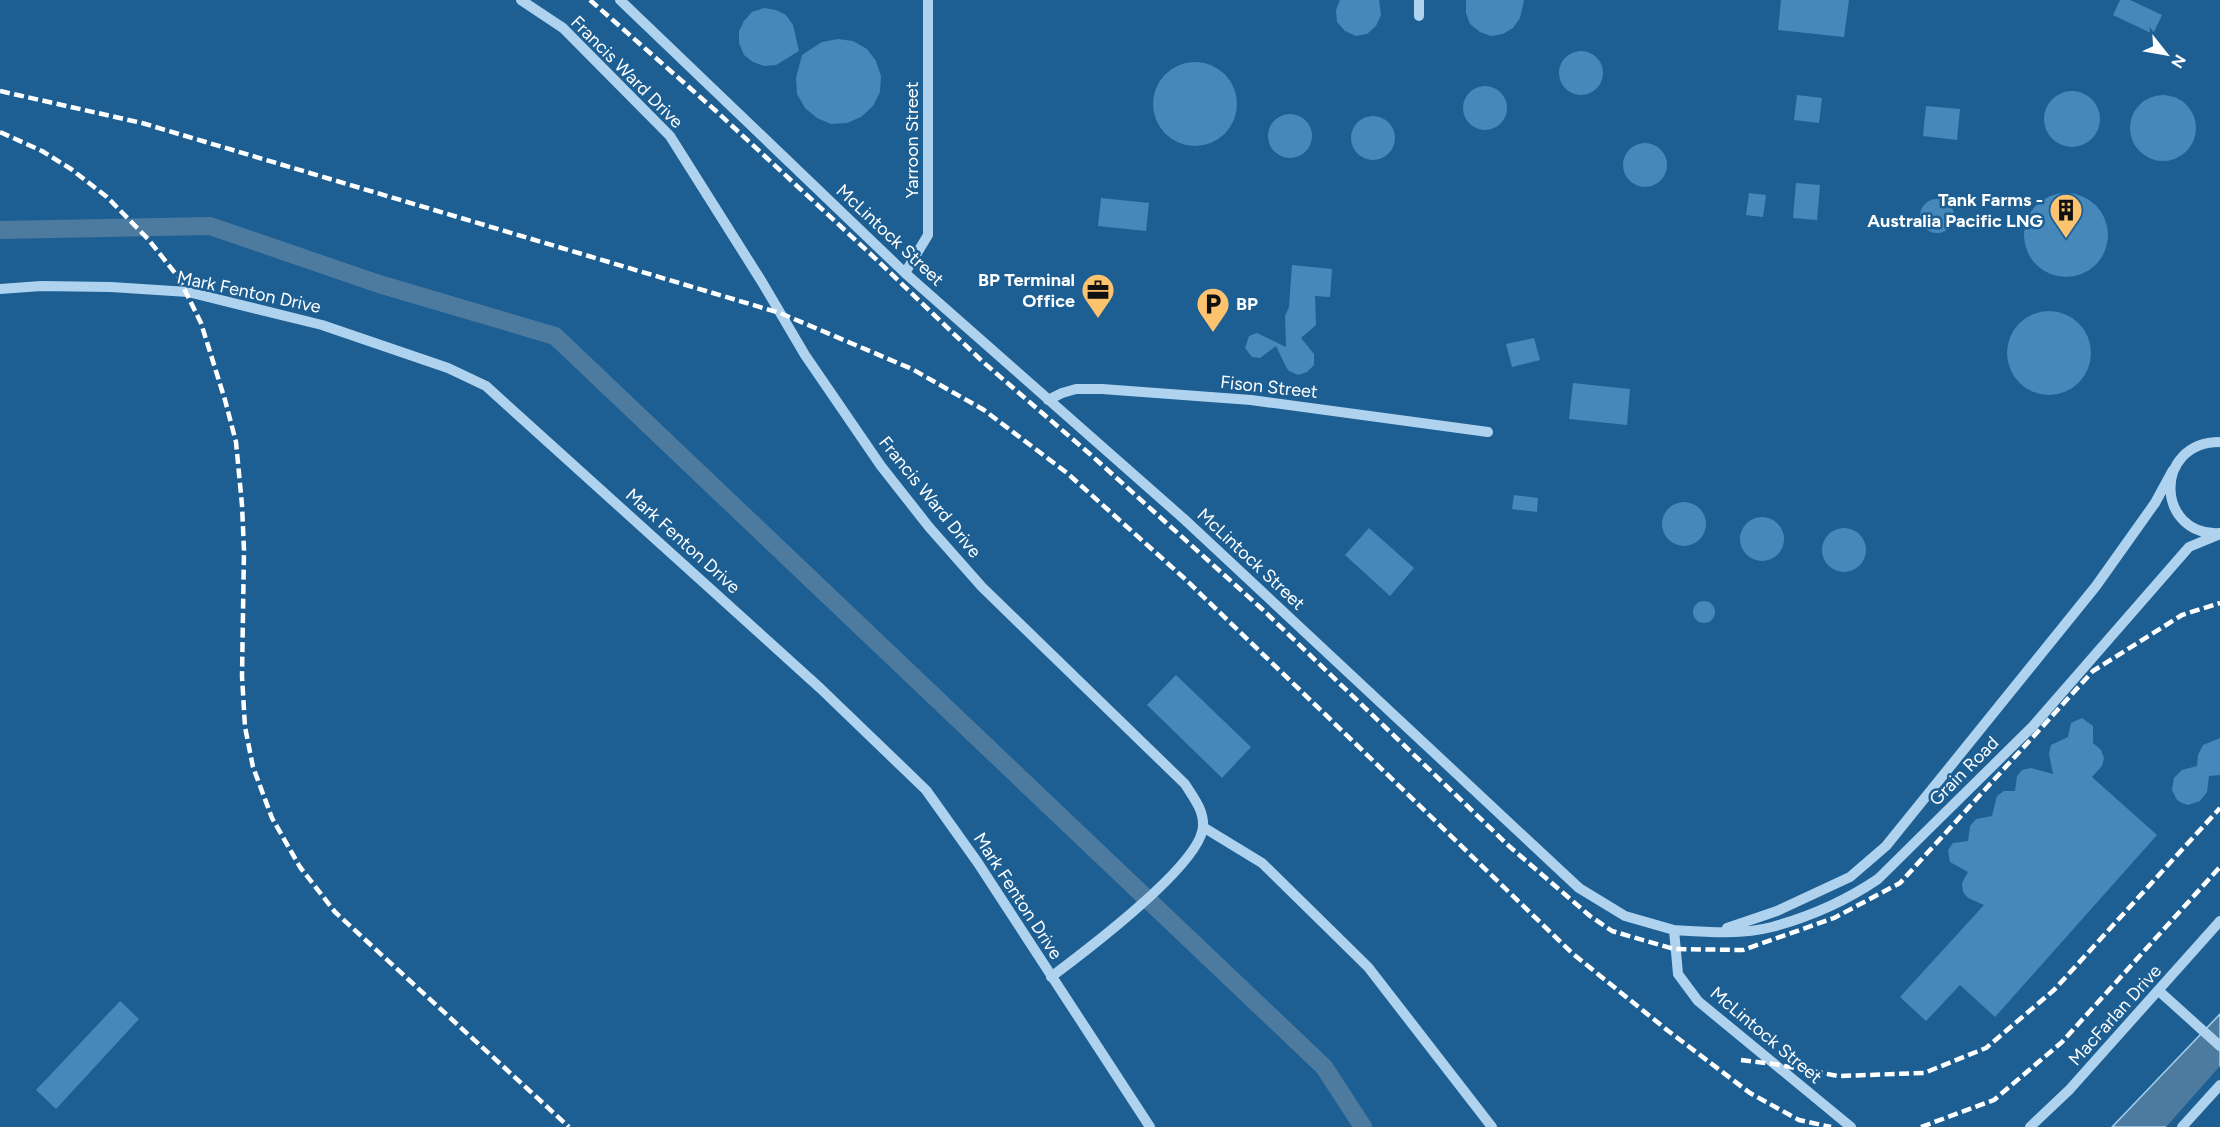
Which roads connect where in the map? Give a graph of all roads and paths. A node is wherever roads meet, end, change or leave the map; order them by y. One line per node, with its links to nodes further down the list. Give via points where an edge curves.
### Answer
1 (520, 0): 13 (street, Francis Ward Drive, via 563,28 670,136 805,355 881,466 982,587 1185,784 1202,814)
2 (620, 0): 6 (street, McLintock Street)
3 (928, 0): 6 (street, Yarroon Street, via 928,235)
4 (1419, 0): 5 (street)
5 (1419, 16)
6 (905, 273): 8 (street, McLintock Street)
7 (0, 289): 17 (street, Mark Fenton Drive, via 111,286 188,292 322,325 448,368 486,386 820,688 926,790)
8 (1048, 400): 9 (street, Fison Street, via 1076,389 1102,389 1251,400); 15 (street, McLintock Street, via 1184,519 1579,888 1625,916)
9 (1488, 432)
10 (2220, 442): 11 (street, via 2193,447)
11 (2173, 470): 12 (street, via 2171,498 2176,512 2197,530); 16 (street, via 2155,503 2096,586 1886,846 1850,877 1777,911)
12 (2220, 533): 16 (street, Grain Road, via 2189,547 2033,726 1878,879 1857,893 1771,927)
13 (1203, 827): 17 (street, via 1197,846 1162,884 1112,931); 22 (street, via 1262,863 1368,967)
14 (2220, 921): 18 (street, MacFarlan Drive)
15 (1674, 930): 16 (street, Grain Road); 23 (street, McLintock Street, via 1678,974 1698,1001)
16 (1712, 932)
17 (1051, 977): 21 (street, Mark Fenton Drive)
18 (2158, 991): 19 (street); 24 (street, MacFarlan Drive, via 2070,1089)
19 (2220, 1046)
20 (2220, 1084): 25 (street)
21 (1150, 1127)
22 (1491, 1127)
23 (1851, 1127)
24 (2030, 1127)
25 (2182, 1127)

